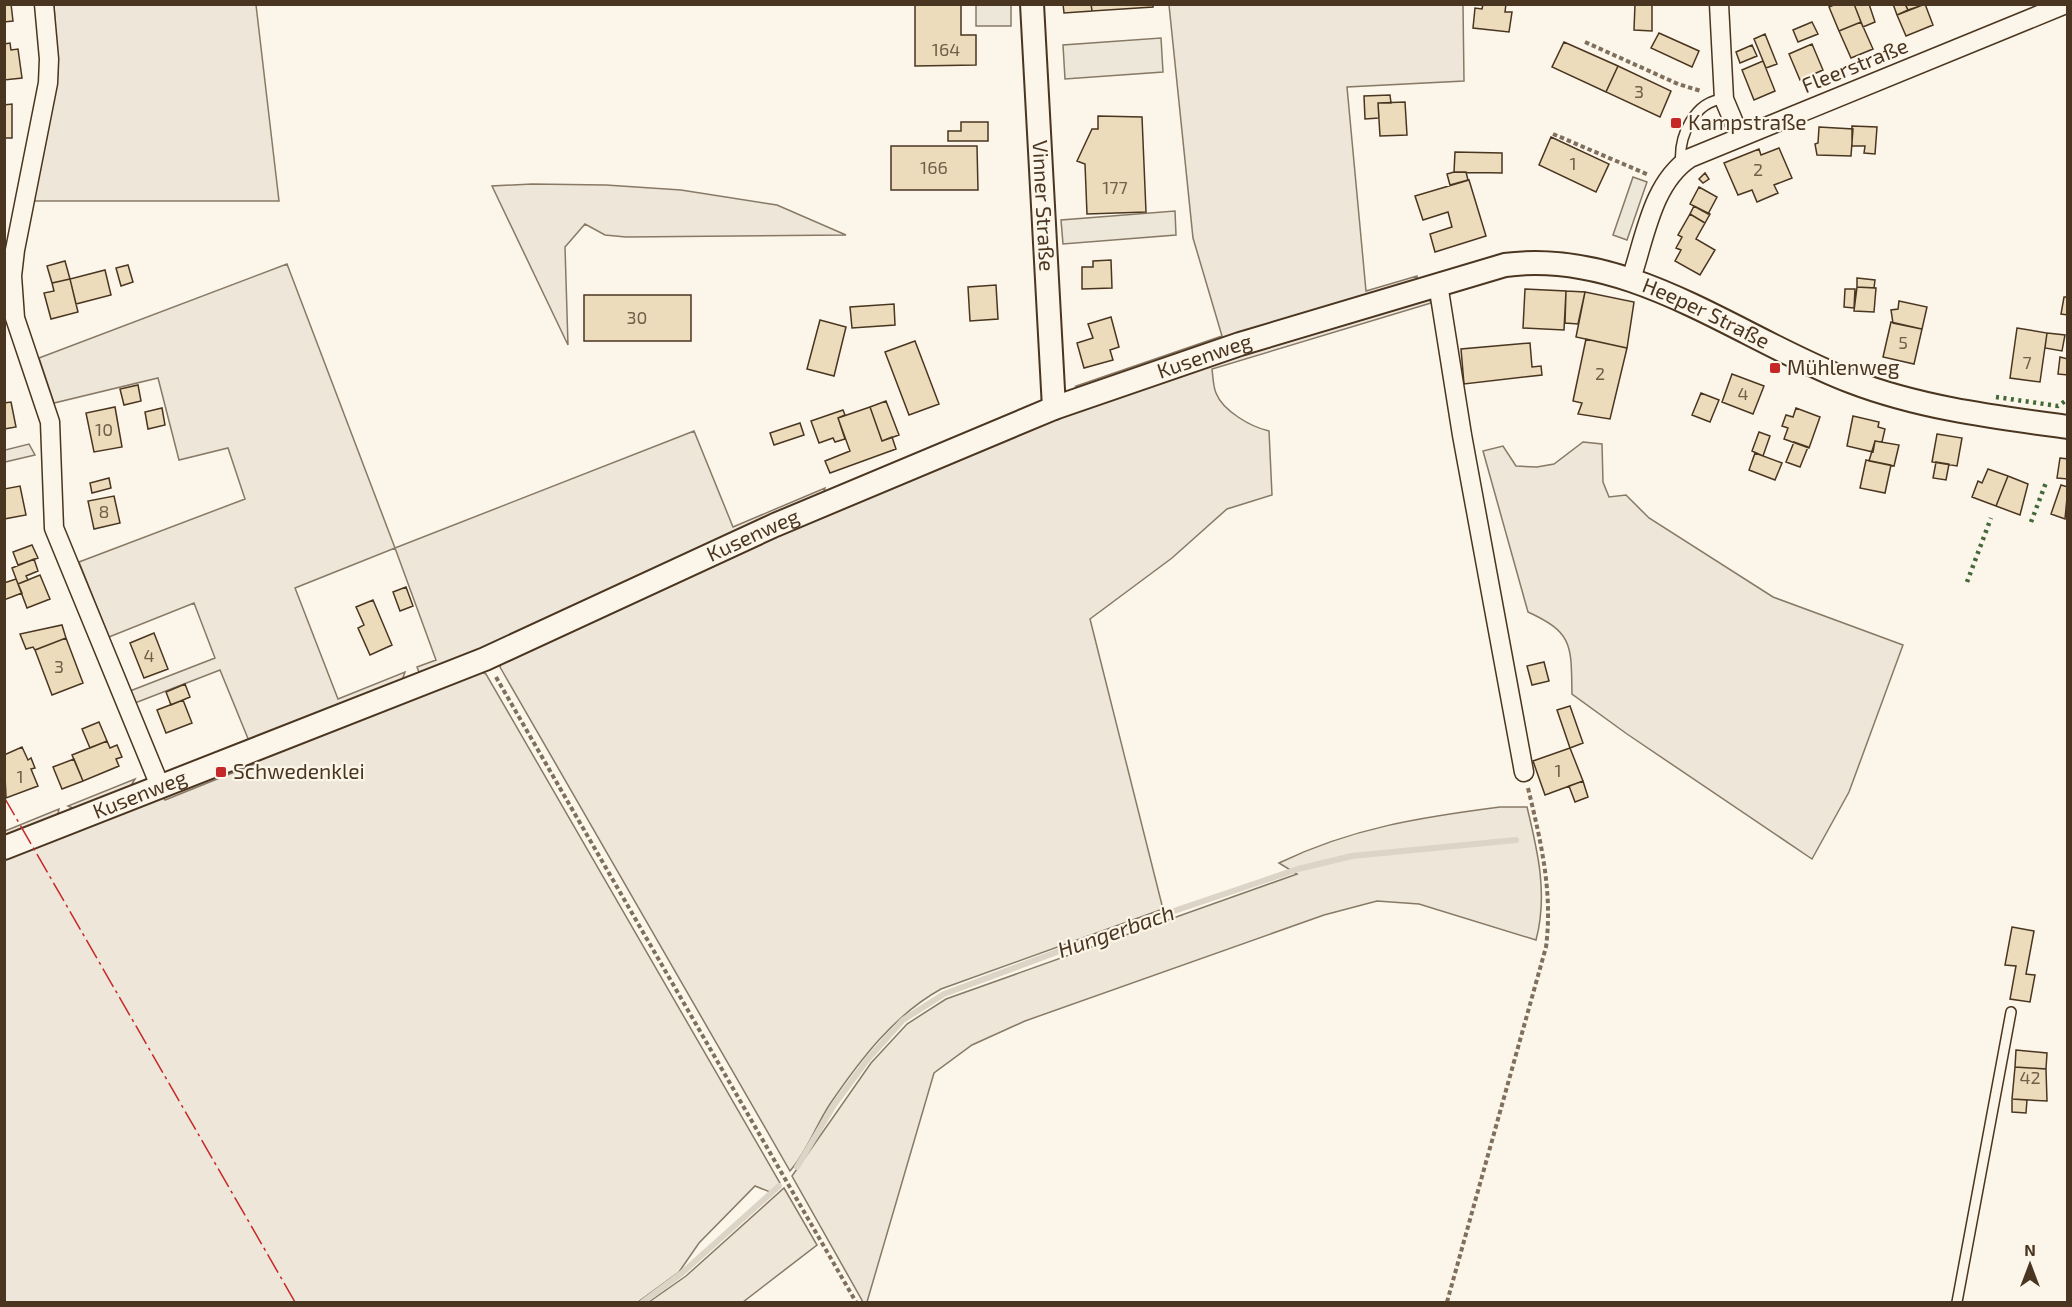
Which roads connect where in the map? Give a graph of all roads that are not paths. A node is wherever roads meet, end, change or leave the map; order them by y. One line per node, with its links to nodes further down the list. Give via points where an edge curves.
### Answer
1 (44, 4): 14 (street, via 48,83 15,250 15,318 50,422 54,528)
2 (1032, 4): 11 (street, Vinner Straße)
3 (1719, 4): 5 (street)
4 (2066, 4): 6 (street, Fleerstraße)
5 (1725, 99): 6 (street); 7 (lane, via 1716,99 1694,116 1679,151)
6 (1740, 137): 7 (street, Fleerstraße)
7 (1681, 164): 9 (street, Fleerstraße, via 1663,184)
8 (1515, 264): 9 (street, Heeper Straße, via 1593,270); 10 (street, Kusenweg)
9 (1631, 279): 12 (street, Heeper Straße, via 1851,382 1942,408)
10 (1438, 284): 11 (street, Kusenweg, via 1240,344); 13 (street)
11 (1054, 408): 14 (street, Kusenweg, via 775,525 485,659)
12 (2067, 427)
13 (1524, 772)
14 (160, 786): 15 (street, Kusenweg)
15 (4, 848)
16 (2011, 1012): 17 (lane)
17 (1957, 1302)

